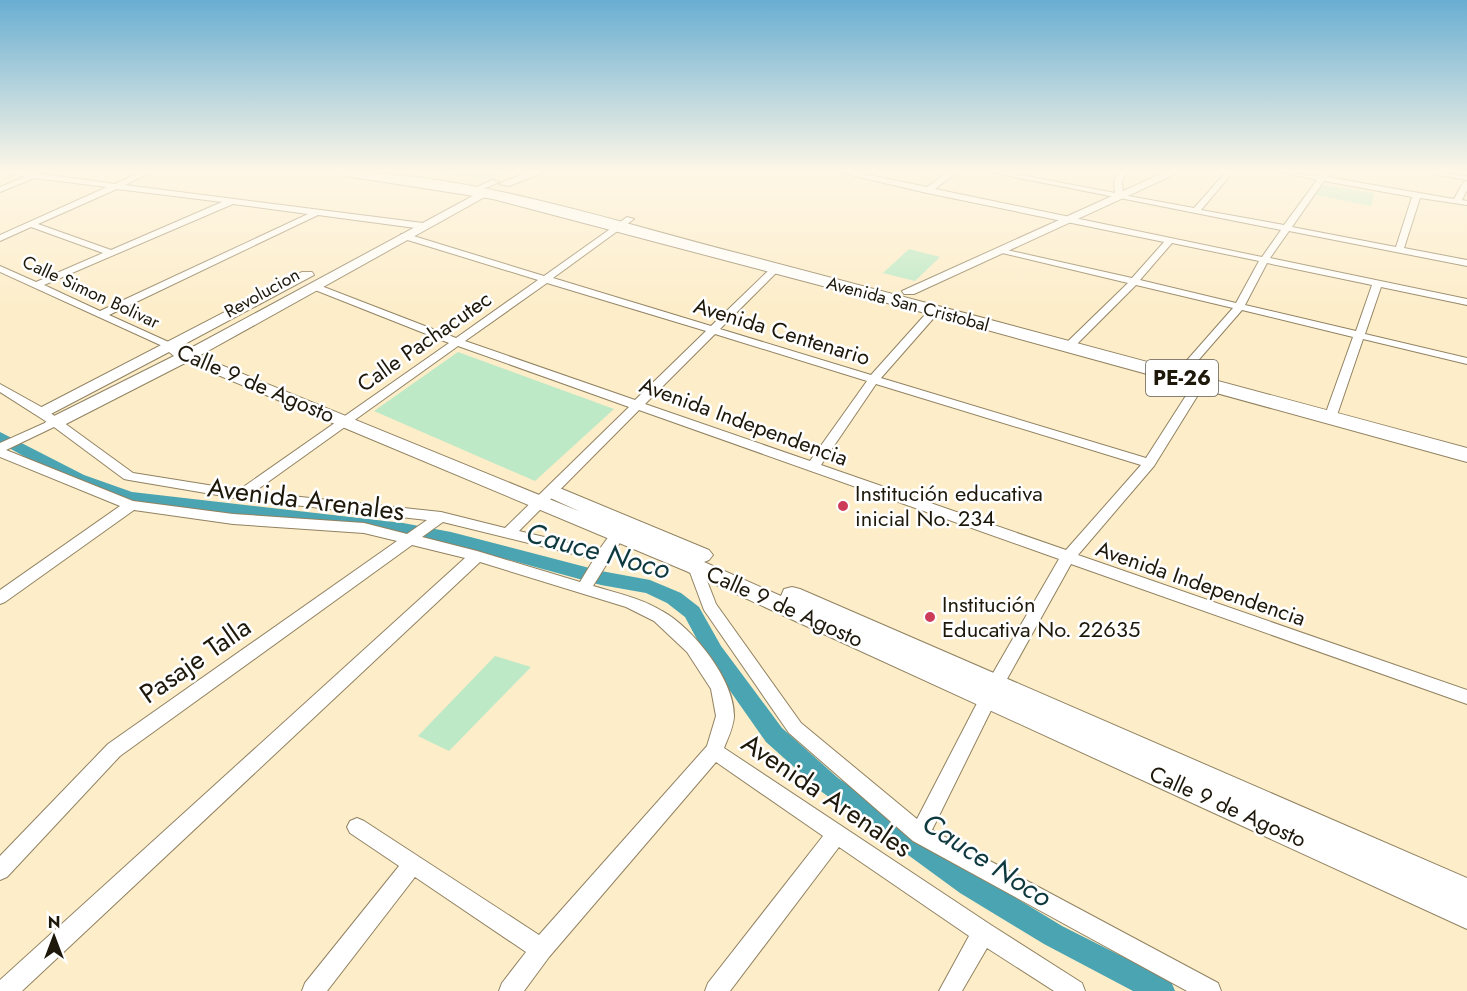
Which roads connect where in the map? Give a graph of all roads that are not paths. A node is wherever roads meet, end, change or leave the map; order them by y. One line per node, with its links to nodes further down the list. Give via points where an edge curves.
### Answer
1 (48, 218): 15 (street)
2 (191, 218): 22 (street)
3 (306, 218): 37 (street)
4 (349, 218): 16 (street, Avenida Centenario)
5 (429, 218): 16 (street, Revolucion)
6 (436, 218): 16 (street, Revolucion)
7 (602, 218): 14 (highway, Avenida San Cristobal / PE-26)
8 (1060, 218): 13 (street)
9 (1073, 218): 13 (street)
10 (1227, 218): 17 (street)
11 (1294, 218): 17 (street)
12 (1410, 218): 21 (street)
13 (1069, 220): 19 (street); 20 (street)
14 (623, 224): 23 (highway, Avenida San Cristobal / PE-26); 28 (street, Calle Pachacutec)
15 (33, 225): 18 (street); 22 (street)
16 (406, 230): 28 (street, Avenida Centenario); 32 (street, Revolucion); 42 (street, Revolucion)
17 (1286, 230): 21 (street); 24 (street)
18 (0, 238)
19 (1169, 241): 24 (street); 29 (street)
20 (1001, 250): 29 (street); 33 (street)
21 (1399, 251): 25 (street)
22 (109, 252): 31 (street)
23 (745, 256): 27 (highway, Avenida San Cristobal / PE-26); 33 (highway)
24 (1264, 260): 30 (street); 35 (street)
25 (1467, 263)
26 (0, 269): 31 (street, Calle Simon Bolivar)
27 (774, 270): 33 (highway, Avenida San Cristobal / PE-26); 38 (street)
28 (545, 279): 38 (street, Avenida Centenario); 40 (street, Calle Pachacutec)
29 (1133, 283): 35 (street); 41 (street)
30 (1378, 283): 34 (street); 39 (street)
31 (36, 285): 37 (street, Calle Simon Bolivar)
32 (314, 286): 40 (street, Avenida Independencia); 42 (street, Revolucion)
33 (903, 296): 36 (highway, Avenida San Cristobal / PE-26)
34 (1467, 302)
35 (1239, 307): 39 (street); 44 (street)
36 (934, 310): 41 (highway, Avenida San Cristobal / PE-26); 45 (street)
37 (100, 315): 42 (street, Calle Simon Bolivar)
38 (712, 330): 45 (street, Avenida Centenario); 48 (street)
39 (1361, 336): 43 (street); 51 (street)
40 (457, 342): 48 (street, Avenida Independencia); 50 (street, Calle Pachacutec)
41 (1067, 348): 44 (highway, Avenida San Cristobal / PE-26)
42 (186, 350): 49 (street, Revolucion); 50 (street, Calle 9 de Agosto); 52 (street, Revolucion)
43 (1467, 361)
44 (1178, 377): 46 (highway, Avenida San Cristobal / PE-26)
45 (873, 380): 55 (street, Avenida Centenario); 56 (street)
46 (1200, 382): 51 (highway, Avenida San Cristobal / PE-26); 55 (street)
47 (0, 387): 49 (street)
48 (637, 404): 56 (street, Avenida Independencia); 58 (street)
49 (41, 412): 52 (street)
50 (352, 417): 57 (street, Calle Pachacutec); 58 (street, Calle 9 de Agosto)
51 (1330, 418): 54 (highway, Avenida San Cristobal / PE-26)
52 (54, 423): 53 (street); 57 (street, via 129,476)
53 (0, 450): 59 (street, Avenida Arenales)
54 (1467, 455)
55 (1149, 463): 66 (street)
56 (812, 468): 66 (street, Avenida Independencia)
57 (241, 495): 60 (street)
58 (546, 497): 61 (street, Calle 9 de Agosto); 62 (street)
59 (130, 505): 63 (street, Avenida Arenales, via 233,519); 69 (street)
60 (441, 517): 62 (street); 63 (street, Pasaje Talla)
61 (622, 528): 65 (street, Calle 9 de Agosto); 67 (street)
62 (509, 532): 67 (street)
63 (417, 534): 64 (street, Avenida Arenales); 77 (street, Pasaje Talla, via 114,750)
64 (477, 556): 68 (street, Avenida Arenales); 82 (street)
65 (691, 557): 70 (street, Calle 9 de Agosto); 75 (street, Avenida Arenales, via 709,606 795,728)
66 (1067, 558): 70 (street); 71 (street, Avenida Independencia)
67 (601, 559): 68 (street)
68 (586, 584): 72 (street, Avenida Arenales, via 659,617 698,655 724,704 726,717)
69 (0, 598)
70 (992, 691): 75 (street); 78 (street, Calle 9 de Agosto); 79 (street, Calle 9 de Agosto)
71 (1467, 697)
72 (714, 751): 74 (street, Avenida Arenales); 81 (street)
73 (357, 827): 76 (street)
74 (837, 834): 80 (street, Avenida Arenales); 85 (street)
75 (920, 834): 88 (street, Avenida Arenales)
76 (413, 864): 81 (street); 83 (street)
77 (0, 870)
78 (1467, 893)
79 (1467, 914)
80 (983, 933): 86 (street); 87 (street, Avenida Arenales)
81 (541, 949): 84 (street)
82 (5, 991)
83 (313, 991)
84 (510, 991)
85 (716, 991)
86 (950, 991)
87 (1074, 991)
88 (1210, 991)

